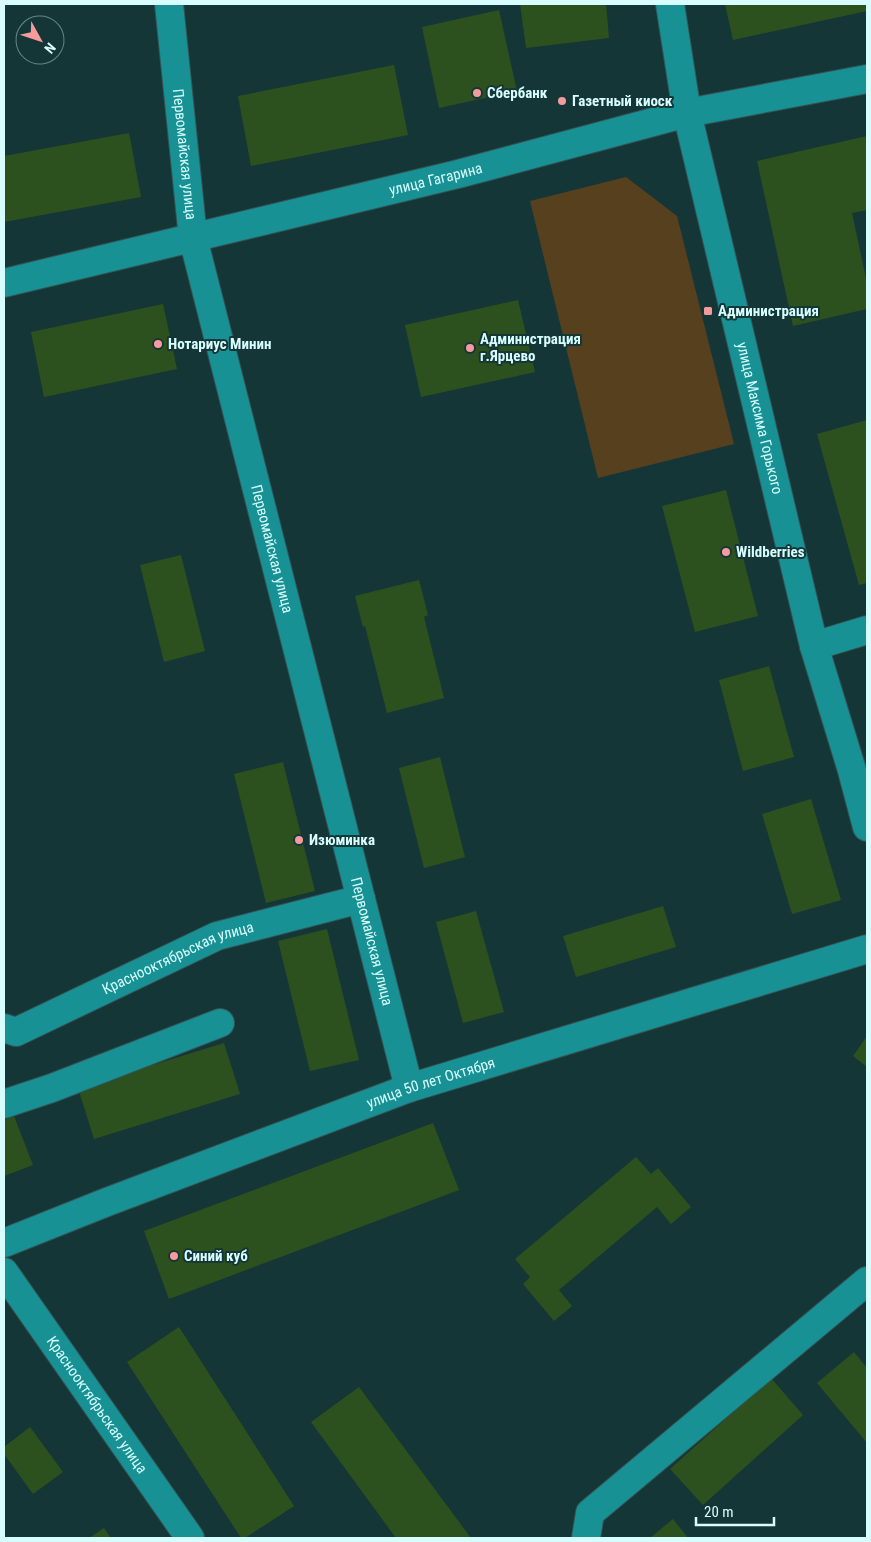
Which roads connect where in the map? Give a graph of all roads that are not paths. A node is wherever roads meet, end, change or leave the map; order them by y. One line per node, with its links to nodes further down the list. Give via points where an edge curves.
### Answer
1 (169, 4): 5 (street, Первомайская улица)
2 (670, 4): 4 (street, улица Максима Горького)
3 (867, 78): 4 (street, улица Гагарина)
4 (687, 113): 5 (street, улица Гагарина, via 458,174); 8 (street, улица Максима Горького)
5 (193, 238): 6 (street, улица Гагарина); 10 (street, Первомайская улица)
6 (4, 283)
7 (867, 630): 8 (street)
8 (814, 646): 9 (street, улица Максима Горького)
9 (867, 828)
10 (361, 899): 13 (street, Краснооктябрьская улица, via 217,936 16,1032); 14 (street, Первомайская улица)
11 (867, 949): 14 (street, улица 50 лет Октября)
12 (220, 1023): 15 (street)
13 (4, 1028)
14 (409, 1088): 16 (street, улица 50 лет Октября)
15 (4, 1104)
16 (4, 1243)
17 (4, 1272): 19 (street, Краснооктябрьская улица)
18 (867, 1281): 20 (street, via 590,1513)
19 (190, 1538)
20 (586, 1538)

